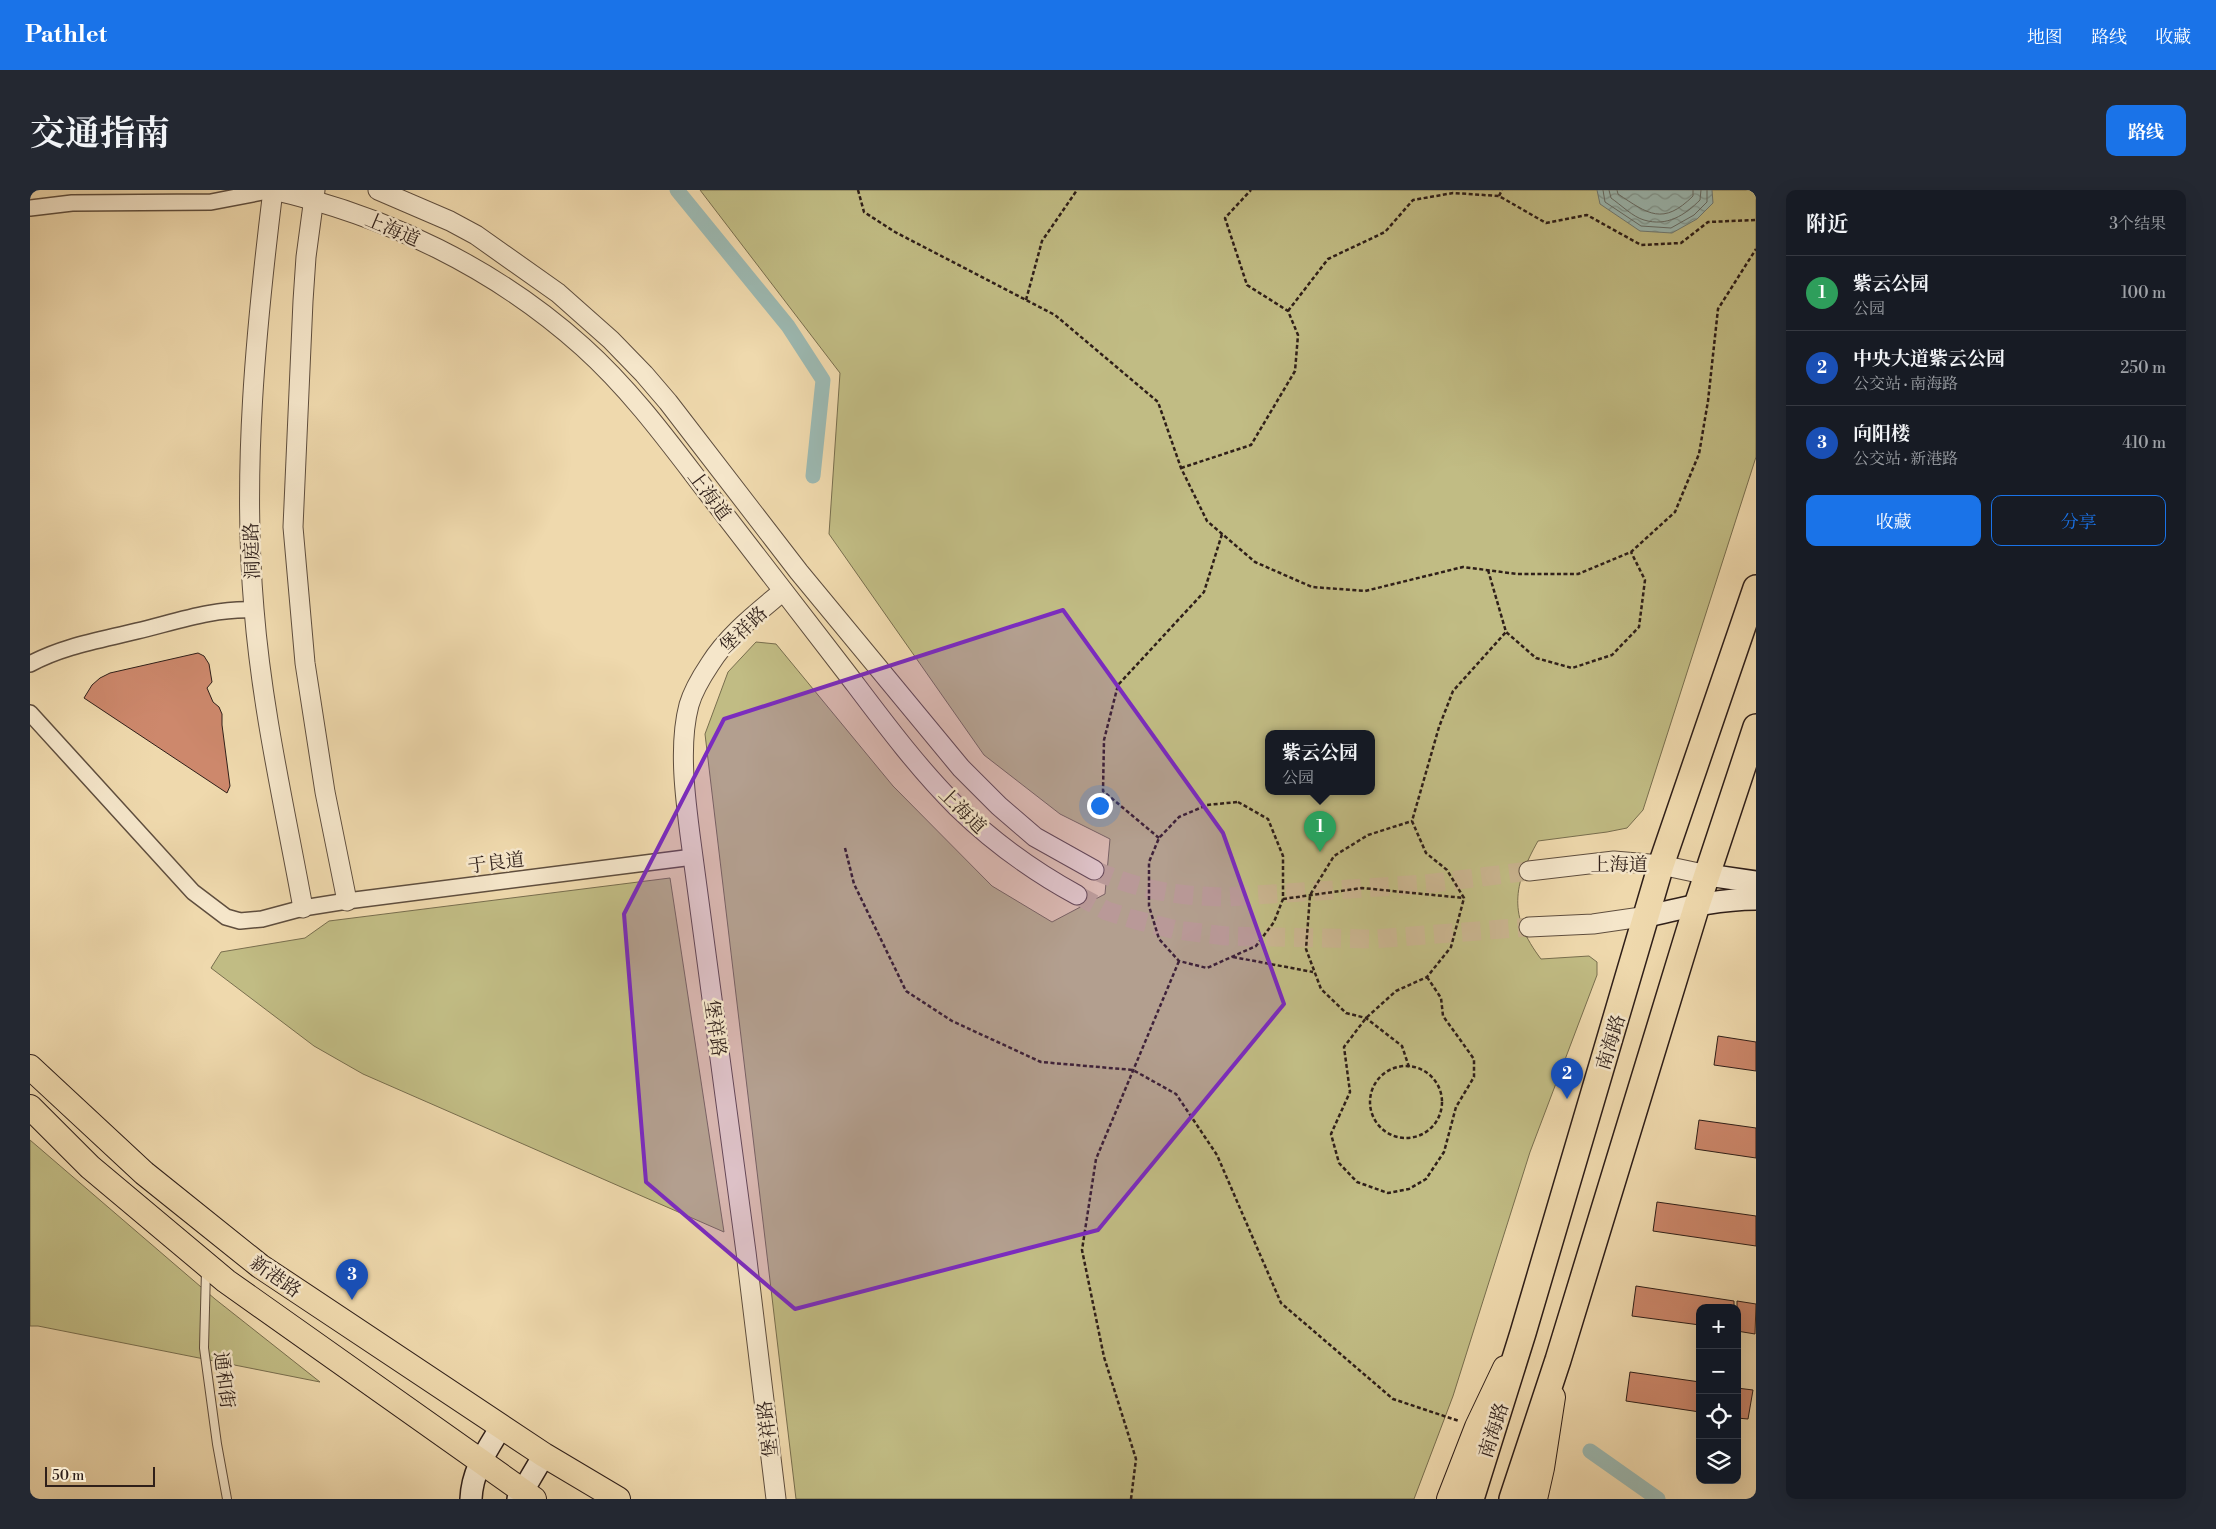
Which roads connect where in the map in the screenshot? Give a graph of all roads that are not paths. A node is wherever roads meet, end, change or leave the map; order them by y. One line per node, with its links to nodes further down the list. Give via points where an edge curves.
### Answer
1 (273, 190): 3 (street, 上海道); 4 (street, via 211,202 72,203); 7 (street, 洞庭路, via 260,298 253,409 250,512)
2 (378, 190): 13 (street, 上海道, via 450,221 483,240 558,293 611,340 668,402 799,572 961,768 1035,837)
3 (314, 195): 6 (street, 上海道, via 456,257 514,292 583,348 637,401); 19 (street, via 303,301 293,527 306,672)
4 (30, 208)
5 (1756, 588): 12 (highway, 南海路)
6 (783, 592): 11 (street, 堡祥路, via 754,616 710,662 689,704 684,733 686,804); 17 (street, 上海道, via 890,730 958,807 1014,856)
7 (254, 610): 8 (street, via 210,614 72,647); 21 (street, 洞庭路, via 267,712)
8 (30, 664)
9 (30, 713): 21 (street, 于良道, via 193,892 226,917 240,920 262,918)
10 (1756, 727): 15 (highway)
11 (693, 858): 19 (street, 于良道); 36 (street, 堡祥路)
12 (1662, 865): 14 (street, 上海道, via 1614,861); 15 (street, 上海道); 22 (highway, 南海路)
13 (1094, 870)
14 (1529, 871)
15 (1708, 875): 16 (main road); 20 (highway)
16 (1756, 882)
17 (1076, 895)
18 (1756, 899): 20 (main road)
19 (346, 901): 21 (street, 于良道)
20 (1697, 905): 22 (main road); 28 (highway)
21 (303, 908)
22 (1648, 916): 23 (street, via 1593,924); 27 (highway, 南海路)
23 (1529, 927)
24 (30, 1067): 29 (main road, 新港路, via 144,1173 260,1266)
25 (30, 1107): 26 (main road, 新港路, via 90,1167)
26 (206, 1264): 31 (main road, 新港路); 33 (lane, 通和街, via 204,1348)
27 (1523, 1333): 37 (main road, via 1489,1398); 38 (highway, 南海路)
28 (1558, 1360): 39 (highway); 40 (main road)
29 (501, 1426): 30 (main road, 新港路); 31 (main road)
30 (544, 1455): 32 (main road); 35 (main road, 新港路)
31 (480, 1461): 32 (main road, 新港路); 34 (main road)
32 (524, 1496)
33 (227, 1499)
34 (471, 1499)
35 (618, 1499)
36 (776, 1499)
37 (1449, 1499)
38 (1471, 1499)
39 (1512, 1499)
40 (1535, 1499)

